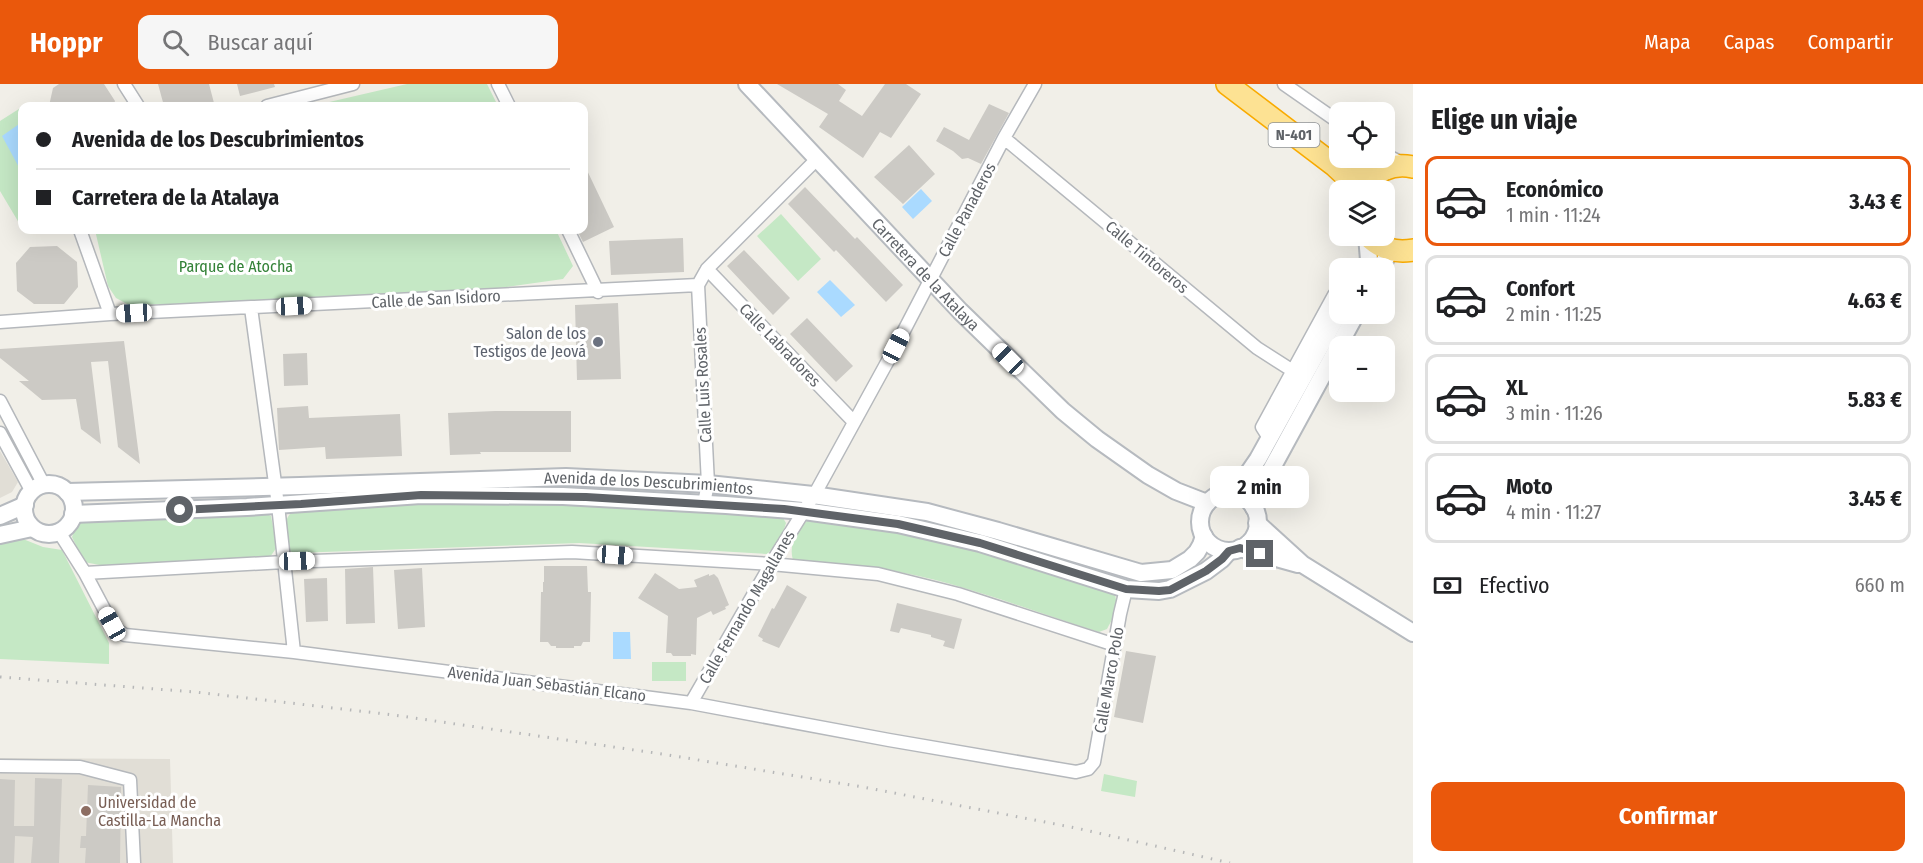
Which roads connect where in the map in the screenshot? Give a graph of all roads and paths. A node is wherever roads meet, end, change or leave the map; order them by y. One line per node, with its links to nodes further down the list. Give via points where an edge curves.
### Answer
1 (124, 84): 9 (street)
2 (353, 84): 10 (street)
3 (498, 84): 11 (street)
4 (747, 84): 15 (street, Carretera de la Atalaya)
5 (1035, 84): 13 (street, Calle Panaderos)
6 (1227, 84): 17 (highway, N-401)
7 (1239, 84): 14 (highway, N-401)
8 (1284, 84): 12 (street)
9 (135, 102)
10 (283, 102)
11 (507, 102)
12 (1329, 115)
13 (1004, 138): 24 (street, Calle Panaderos); 33 (street, Calle Tintoreros, via 1257,348)
14 (1329, 147)
15 (817, 159): 23 (street); 24 (street, Carretera de la Atalaya)
16 (1401, 164): 18 (highway)
17 (1350, 180)
18 (1369, 180)
19 (81, 234): 29 (street)
20 (570, 234): 26 (street)
21 (1413, 250): 22 (highway)
22 (1388, 258)
23 (707, 269): 25 (street); 35 (street, Calle Labradores)
24 (931, 278): 35 (street, Calle Panaderos); 46 (street, Carretera de la Atalaya, via 1063,411 1148,475)
25 (698, 285): 26 (street, Calle de San Isidoro); 38 (street, Calle Luis Rosales)
26 (598, 292): 28 (street, Calle de San Isidoro)
27 (1329, 304): 33 (street)
28 (251, 308): 29 (street, Calle de San Isidoro); 39 (street)
29 (111, 314): 30 (street, Calle de San Isidoro)
30 (0, 322)
31 (1333, 324): 37 (street)
32 (1351, 324): 49 (street, via 1260,490)
33 (1293, 370): 37 (street, via 1262,427)
34 (0, 401): 42 (street)
35 (854, 422): 43 (street, Calle Panaderos)
36 (0, 433): 42 (street)
37 (1269, 438): 41 (street, via 1244,481)
38 (708, 484): 39 (street, Avenida de los Descubrimientos, via 566,477); 43 (street, Avenida de los Descubrimientos); 44 (street, Calle Luis Rosales)
39 (275, 487): 40 (street, Avenida de los Descubrimientos); 45 (street)
40 (67, 492): 42 (street, via 52,485); 48 (street)
41 (1228, 493): 46 (street, via 1220,494); 49 (street, via 1244,498)
42 (34, 494): 50 (street); 51 (street, via 25,513)
43 (813, 495): 47 (street, Calle Fernando Magallanes); 54 (street, Avenida de los Descubrimientos, via 927,512 1141,573 1172,570 1197,552)
44 (704, 503): 45 (street, Avenida de los Descubrimientos, via 563,496 421,495); 47 (street, Avenida de los Descubrimientos)
45 (278, 505): 48 (street, Avenida de los Descubrimientos); 56 (street)
46 (1204, 508): 54 (street)
47 (804, 511): 57 (street, Calle Fernando Magallanes); 60 (street, Avenida de los Descubrimientos, via 898,524 980,543)
48 (73, 514): 52 (street, via 66,528)
49 (1256, 515): 55 (street, via 1252,538); 58 (street)
50 (0, 516)
51 (32, 528): 52 (street, via 45,534); 53 (street)
52 (59, 532): 59 (street, Avenida Juan Sebastián Elcano)
53 (0, 535)
54 (1204, 536): 55 (street, via 1216,548)
55 (1234, 550): 58 (street); 60 (street, Avenida de los Descubrimientos, via 1170,590)
56 (284, 562): 57 (street, via 572,552); 59 (street); 63 (street)
57 (771, 564): 62 (street, via 878,574 958,594); 64 (street, Calle Fernando Magallanes)
58 (1302, 564): 61 (street)
59 (85, 573): 63 (street, Avenida Juan Sebastián Elcano, via 120,632)
60 (1126, 589): 62 (street, Calle Marco Polo)
61 (1413, 633)
62 (1115, 645): 66 (street, Calle Marco Polo, via 1094,762)
63 (294, 652): 64 (street, Avenida Juan Sebastián Elcano)
64 (691, 703): 66 (street, Avenida Juan Sebastián Elcano, via 1038,767 1076,772)
65 (0, 766): 67 (street, via 81,767 130,780)
66 (1088, 769)
67 (134, 863)

